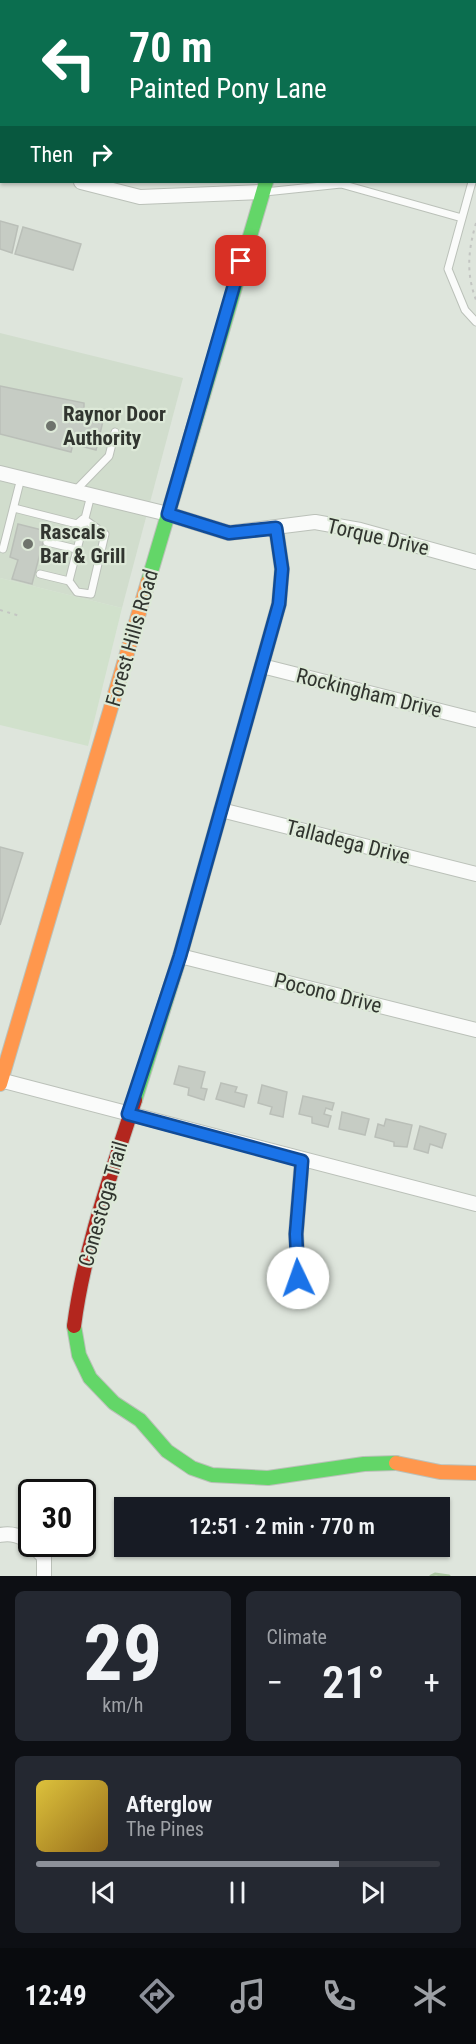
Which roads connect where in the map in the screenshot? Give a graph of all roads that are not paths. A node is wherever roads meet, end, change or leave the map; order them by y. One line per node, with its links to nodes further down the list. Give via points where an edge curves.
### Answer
1 (85, 183): 3 (street, via 140,197)
2 (472, 183): 4 (lane)
3 (262, 185): 4 (lane, via 341,184); 12 (street, Forest Hills Road)
4 (462, 218): 5 (lane, via 448,269 465,310)
5 (476, 322)
6 (116, 432): 9 (lane, via 109,456)
7 (0, 474): 8 (street, Torque Drive)
8 (21, 478): 9 (street, Torque Drive); 11 (lane)
9 (75, 491): 10 (street, Torque Drive)
10 (91, 495): 12 (street, Torque Drive); 13 (lane)
11 (14, 508): 13 (lane, via 77,524); 16 (lane)
12 (168, 514): 14 (street, Torque Drive, via 229,533); 27 (street, Forest Hills Road)
13 (84, 519): 17 (lane); 20 (lane, via 105,534 91,594 77,592)
14 (276, 528): 18 (street, Torque Drive, via 315,522 360,530); 21 (street, Conestoga Trail, via 282,569 279,604)
15 (47, 542): 17 (lane)
16 (3, 549)
17 (76, 549): 20 (lane)
18 (476, 562)
19 (40, 574): 20 (lane)
20 (69, 581)
21 (262, 666): 22 (street, Rockingham Drive); 23 (street, Conestoga Trail)
22 (476, 720)
23 (221, 810): 24 (street, Talladega Drive); 25 (street, Conestoga Trail)
24 (476, 874)
25 (180, 956): 26 (street, Pocono Drive); 28 (street, Conestoga Trail)
26 (476, 1030)
27 (0, 1081): 28 (street)
28 (128, 1114): 29 (street); 32 (street, Conestoga Trail, via 79,1291 74,1326 79,1355 90,1378 114,1403 140,1420 167,1451 192,1468 212,1475 268,1478 393,1462 440,1472)
29 (302, 1161): 30 (street); 31 (street, via 296,1234)
30 (476, 1204)
31 (298, 1278)
32 (476, 1473)
33 (0, 1534): 34 (street, via 10,1533 28,1540 44,1557)
34 (44, 1576)

